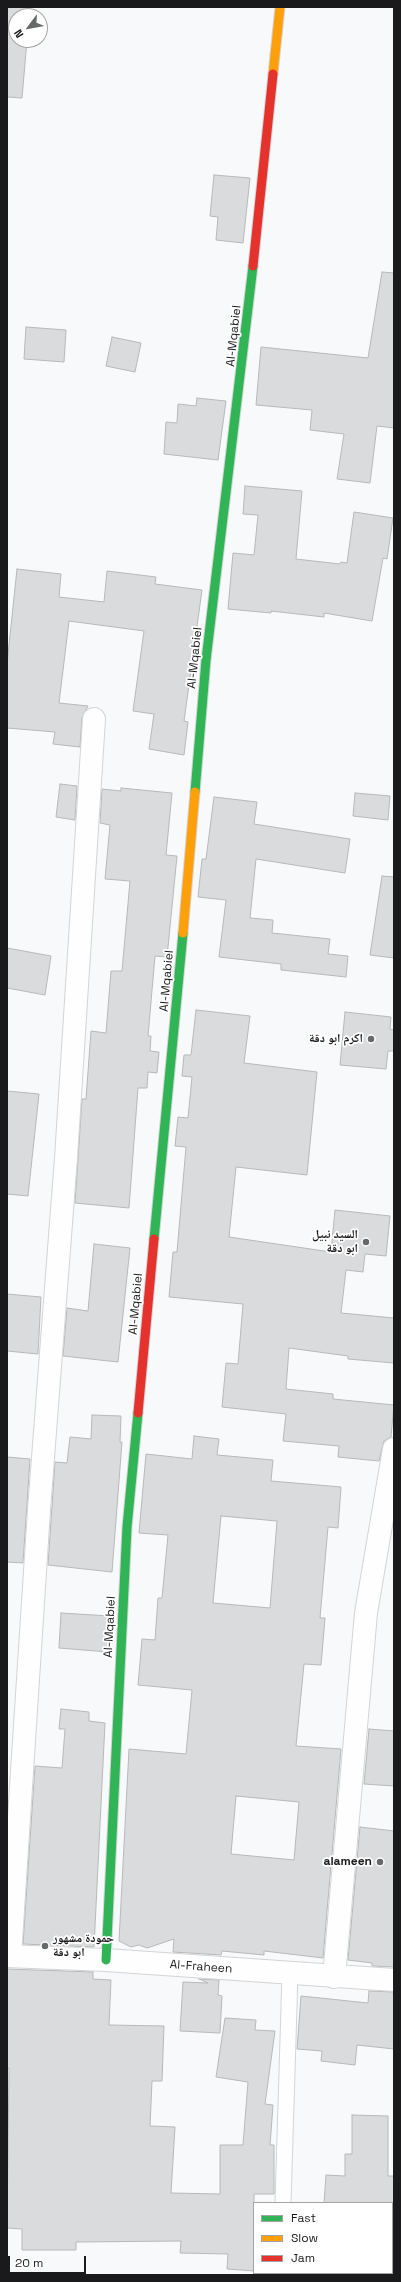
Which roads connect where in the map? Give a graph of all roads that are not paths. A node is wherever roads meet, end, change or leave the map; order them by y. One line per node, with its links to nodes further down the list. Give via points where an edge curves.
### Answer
1 (280, 7): 5 (street, Al-Mqabiel, via 244,354 206,660 128,1519)
2 (94, 719): 4 (street, via 66,1158)
3 (394, 1449): 7 (street, via 366,1613)
4 (9, 1956): 5 (street, Al-Fraheen)
5 (106, 1960): 6 (street, Al-Fraheen)
6 (290, 1974): 7 (street, Al-Fraheen); 9 (lane)
7 (334, 1978): 8 (street, Al-Fraheen)
8 (394, 1980)
9 (283, 2202)

